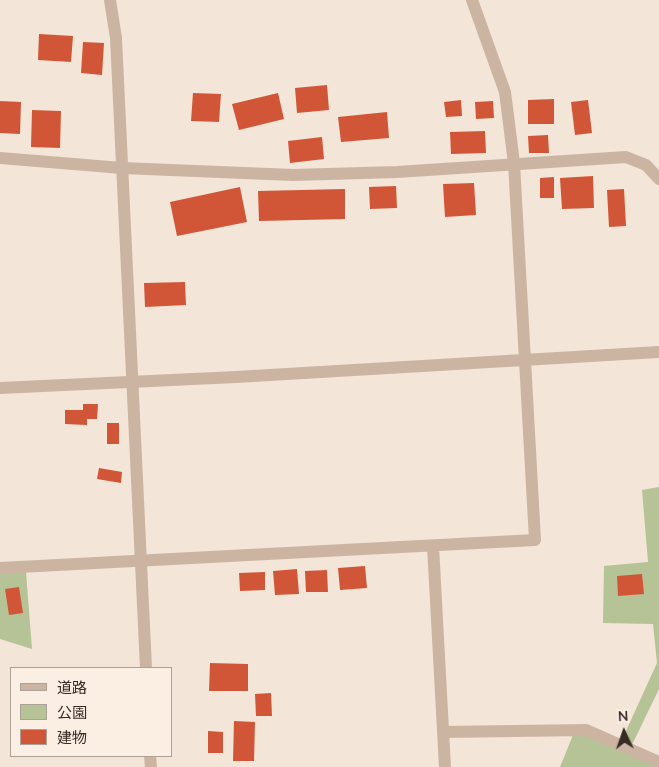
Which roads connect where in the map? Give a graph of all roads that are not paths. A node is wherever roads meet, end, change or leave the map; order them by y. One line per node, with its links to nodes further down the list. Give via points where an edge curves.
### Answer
1 (110, 0): 5 (street, via 116,38)
2 (472, 0): 4 (street, via 505,92)
3 (0, 158): 5 (street)
4 (514, 163): 5 (street, via 397,172 294,175); 6 (street, via 626,157 646,165); 8 (street)
5 (122, 168): 9 (street)
6 (659, 179)
7 (659, 352): 8 (street)
8 (525, 359): 9 (street); 11 (street, via 536,540)
9 (132, 382): 10 (street); 12 (street)
10 (0, 388)
11 (433, 546): 12 (street); 15 (street)
12 (140, 562): 13 (street); 14 (street)
13 (0, 568)
14 (146, 667)
15 (443, 732): 16 (street, via 586,730); 17 (street)
16 (659, 762)
17 (445, 767)

